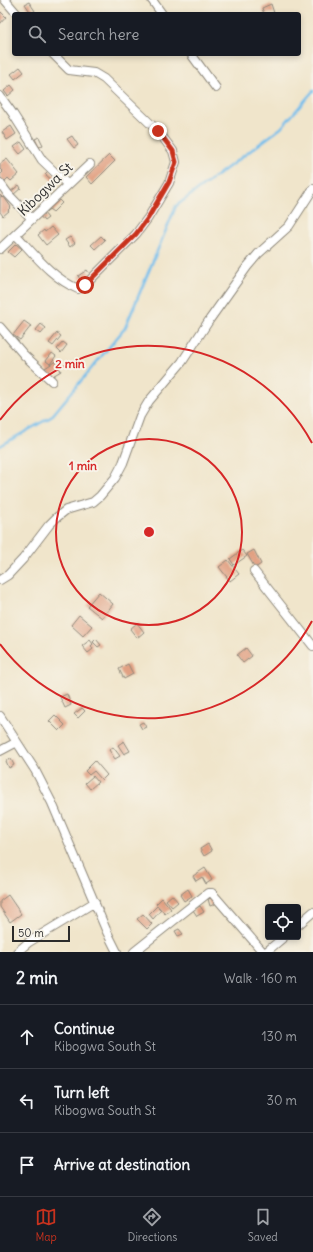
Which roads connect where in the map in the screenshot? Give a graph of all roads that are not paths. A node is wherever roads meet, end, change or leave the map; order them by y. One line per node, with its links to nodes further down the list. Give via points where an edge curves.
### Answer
1 (5, 0): 3 (street)
2 (152, 0): 4 (street)
3 (15, 12)
4 (161, 12)
5 (55, 56): 14 (street, via 69,70 94,73 104,78 158,131 173,151 176,162 169,182 136,234 120,252 78,289 65,283)
6 (192, 56): 7 (street)
7 (216, 88)
8 (0, 96): 11 (street, via 42,160)
9 (90, 164): 11 (street, Kibogwa St)
10 (0, 183): 13 (street)
11 (68, 185): 13 (street, Kibogwa St)
12 (313, 189): 19 (street, via 289,226 247,267 182,362 149,401 140,416 115,478 93,502 66,510 56,518 8,575)
13 (32, 219): 14 (street, Kibogwa St)
14 (16, 235): 15 (street, Kibogwa St)
15 (0, 249)
16 (1, 329): 17 (street)
17 (52, 381)
18 (254, 571): 20 (street)
19 (0, 580)
20 (313, 646)
21 (0, 716): 22 (street)
22 (17, 742): 23 (street); 24 (street, via 52,803)
23 (0, 751)
24 (95, 902): 28 (street); 29 (street)
25 (313, 912): 26 (street)
26 (301, 922)
27 (280, 940): 32 (street)
28 (17, 952)
29 (116, 952)
30 (134, 952): 31 (street, via 208,893 212,893)
31 (262, 952)
32 (266, 952)

